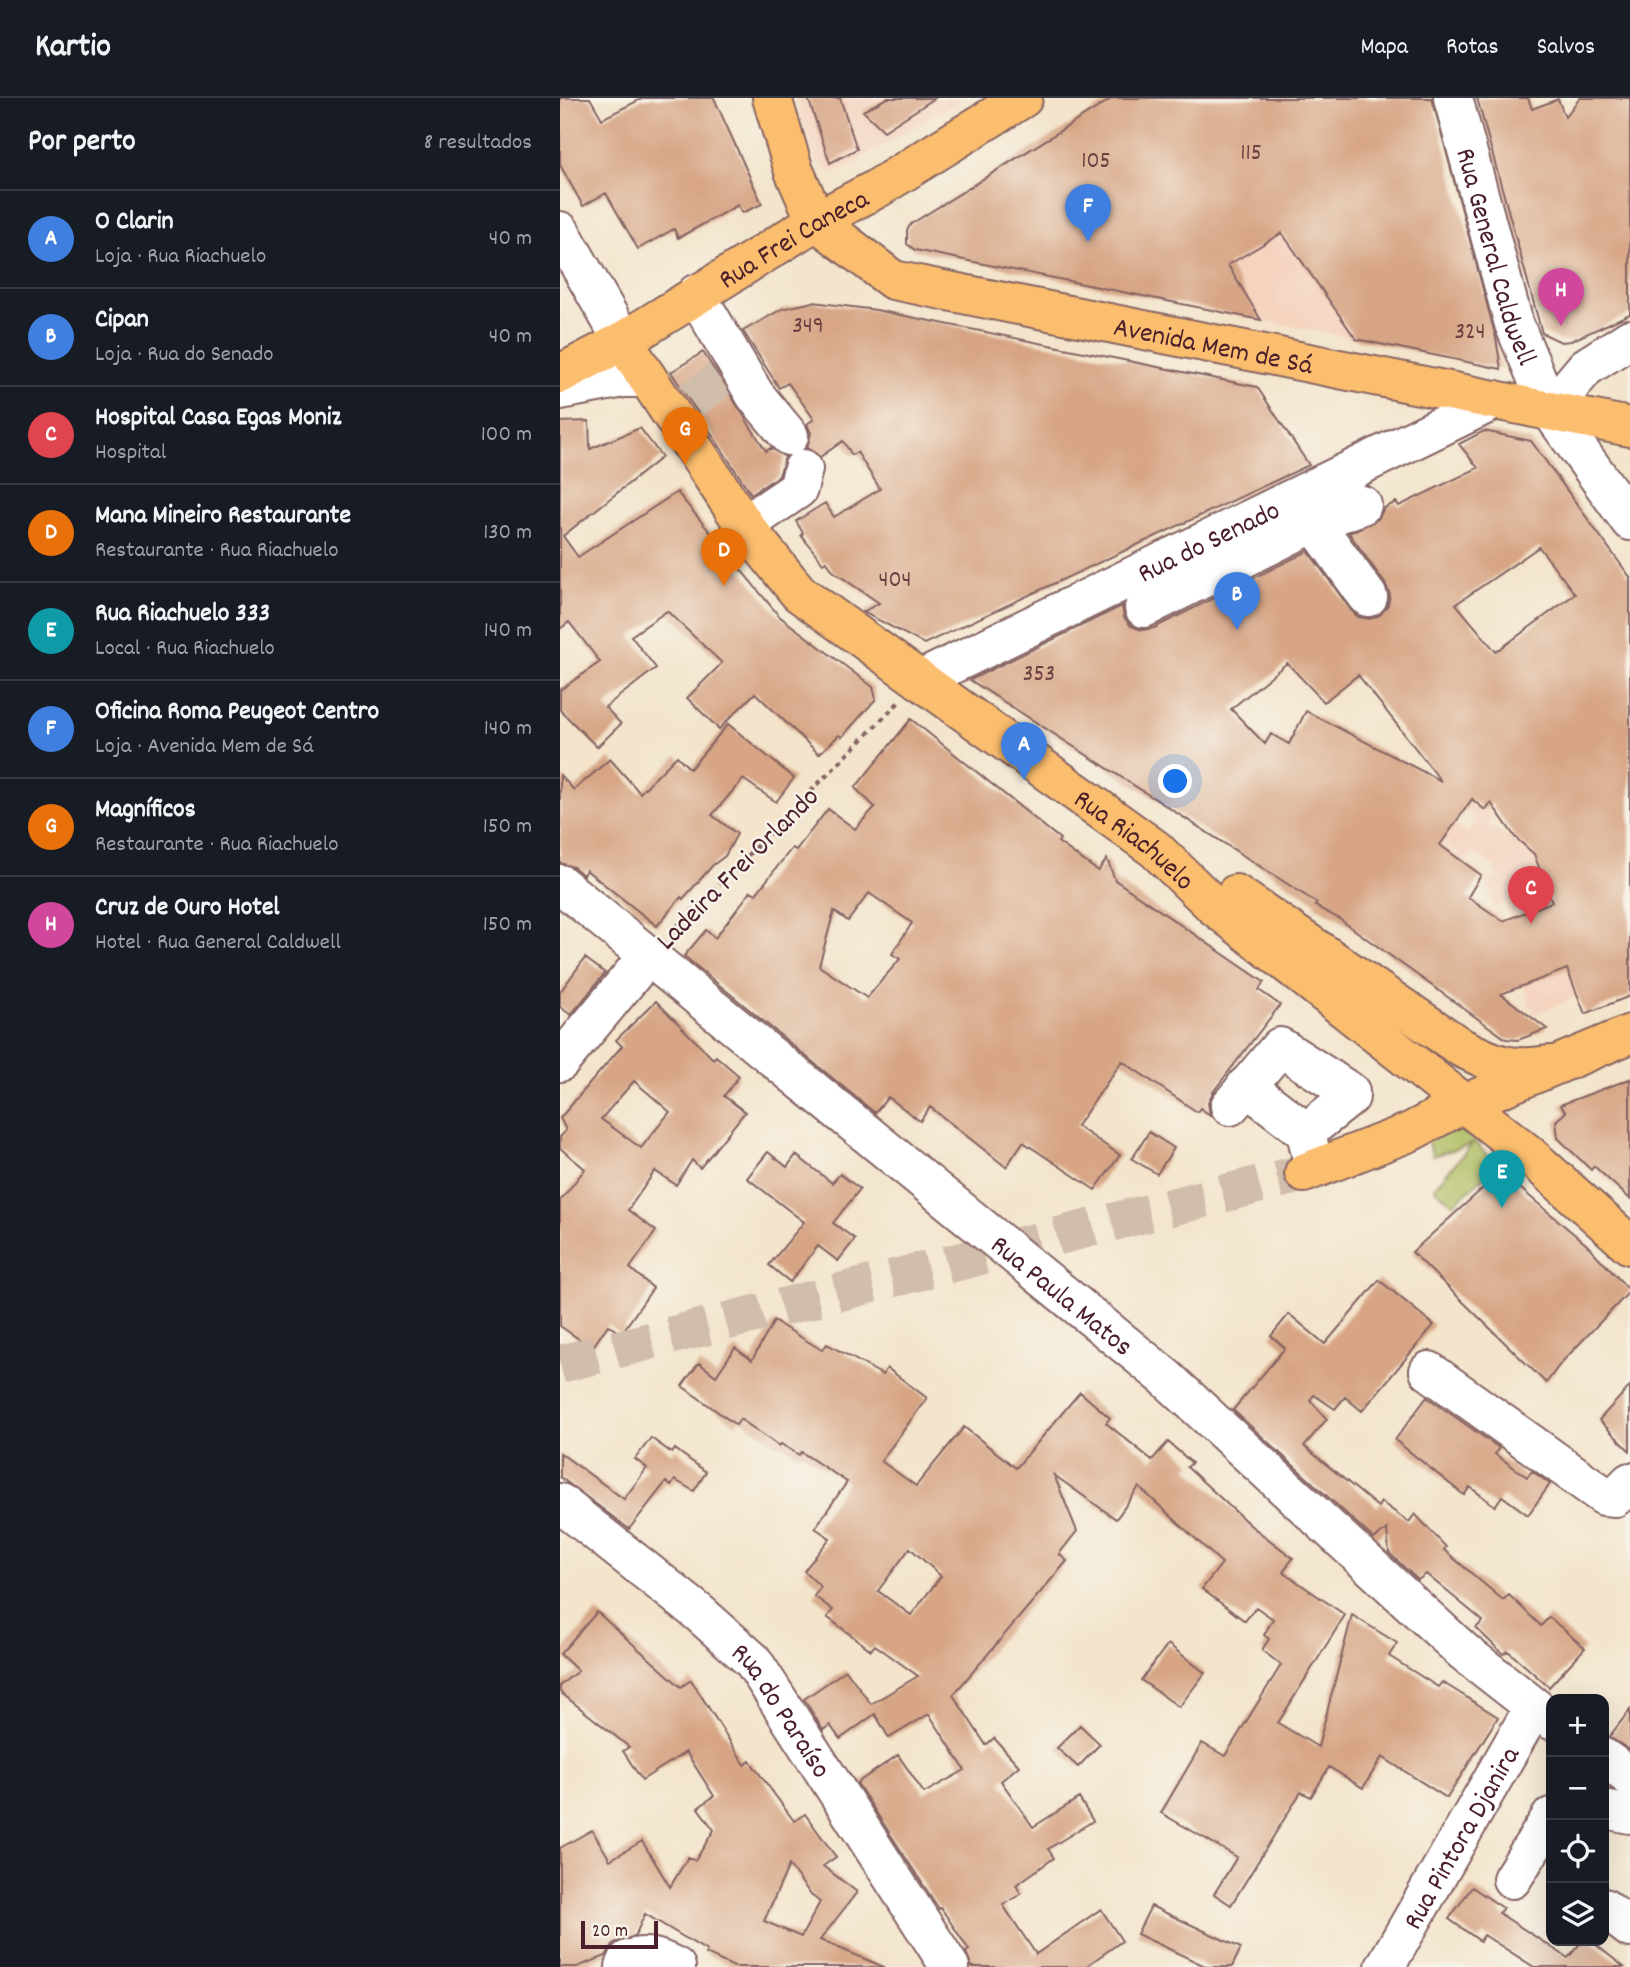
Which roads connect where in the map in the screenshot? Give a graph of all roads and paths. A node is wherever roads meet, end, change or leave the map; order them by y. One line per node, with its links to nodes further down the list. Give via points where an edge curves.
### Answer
1 (772, 98): 4 (main road, via 794,171)
2 (1023, 98): 4 (main road, Rua Frei Caneca)
3 (1453, 98): 14 (street, Rua General Caldwell, via 1514,324)
4 (816, 221): 6 (main road, Rua Frei Caneca); 13 (main road, Avenida Mem de Sá, via 893,280)
5 (560, 231): 8 (street)
6 (696, 295): 8 (main road, Rua Frei Caneca); 11 (street)
7 (1630, 339): 14 (street, via 1586,367)
8 (623, 341): 9 (main road, Rua Frei Caneca); 10 (main road, Rua Riachuelo)
9 (560, 374)
10 (647, 378): 11 (main road, Rua Riachuelo); 12 (street)
11 (704, 388): 19 (main road, Rua Riachuelo); 19 (street, via 755,395 796,452 798,489)
12 (560, 390)
13 (1495, 400): 14 (main road, Avenida Mem de Sá); 17 (street, Rua do Senado)
14 (1550, 410): 15 (main road, Avenida Mem de Sá); 18 (street, Rua General Caldwell)
15 (1630, 427)
16 (1362, 505): 17 (street)
17 (1305, 510): 20 (street, Rua do Senado); 21 (street)
18 (1630, 521)
19 (747, 529): 23 (main road, Rua Riachuelo, via 799,593)
20 (1172, 575): 22 (street); 23 (street, Rua do Senado)
21 (1368, 597)
22 (1144, 608)
23 (920, 680): 24 (main road, Rua Riachuelo); 26 (path, Ladeira Frei Orlando)
24 (1155, 849): 29 (main road, via 1223,885 1462,1048 1501,1067 1520,1070); 30 (main road, Rua Riachuelo, via 1214,906)
25 (560, 884): 26 (street, Rua Paula Matos)
26 (647, 957): 28 (street, Ladeira Frei Orlando); 37 (street, Rua Paula Matos, via 1164,1377 1464,1652)
27 (1630, 1034): 29 (main road)
28 (560, 1062)
29 (1549, 1065): 30 (main road)
30 (1463, 1104): 32 (main road, via 1410,1132); 33 (main road, Rua Riachuelo, via 1527,1153)
31 (1306, 1132): 31 (street, via 1238,1096 1280,1047 1350,1092 1350,1097); 32 (street)
32 (1309, 1171)
33 (1630, 1245)
34 (1429, 1371): 35 (street, via 1604,1496 1615,1497)
35 (1630, 1482)
36 (560, 1503): 48 (street, Rua do Paraíso, via 753,1661)
37 (1543, 1714): 49 (street, Rua Pintora Djanira)
38 (1609, 1762): 39 (street)
39 (1630, 1777)
40 (1609, 1810): 41 (street)
41 (1630, 1814)
42 (1549, 1820): 43 (street)
43 (1513, 1879)
44 (1609, 1912): 45 (street)
45 (1630, 1928)
46 (625, 1967): 47 (street, via 637,1956 652,1956)
47 (676, 1967)
48 (950, 1967)
49 (1385, 1967)

